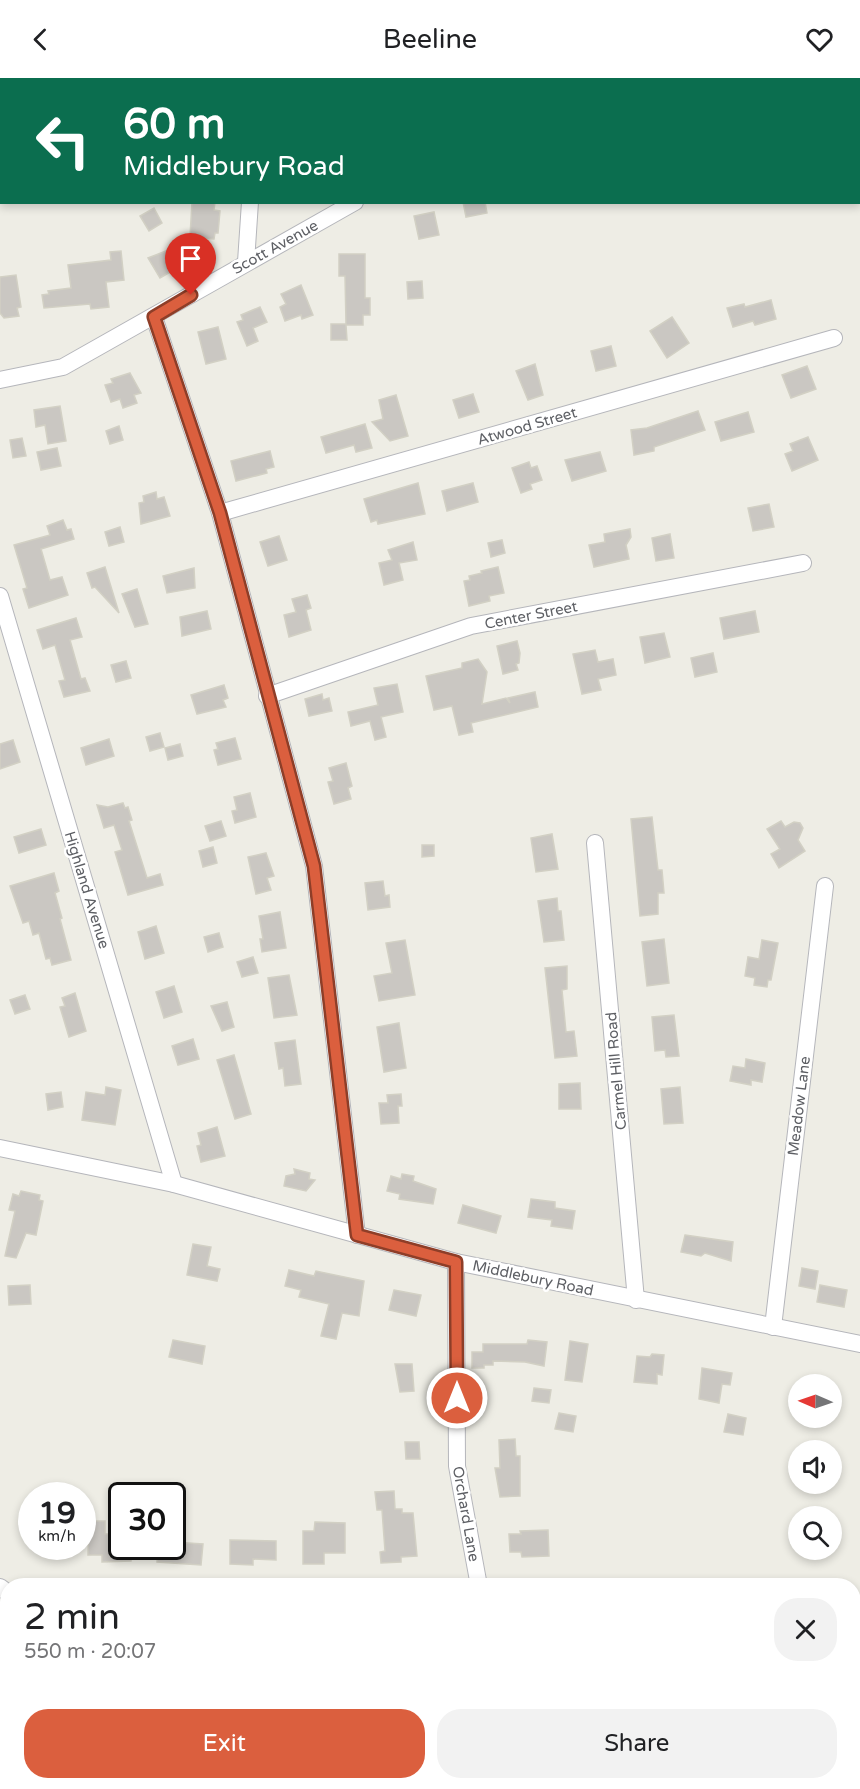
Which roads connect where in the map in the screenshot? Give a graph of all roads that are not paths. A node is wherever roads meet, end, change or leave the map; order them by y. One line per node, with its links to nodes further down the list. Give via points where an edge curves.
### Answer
1 (250, 204): 3 (street)
2 (351, 204): 3 (street, Scott Avenue)
3 (246, 262): 4 (street, Scott Avenue)
4 (154, 317): 6 (street, Scott Avenue, via 63,367); 7 (street)
5 (834, 338): 7 (street, Atwood Street)
6 (0, 380)
7 (220, 513): 10 (street)
8 (804, 563): 10 (street, Center Street, via 471,626)
9 (0, 596): 14 (street, Highland Avenue)
10 (267, 696): 15 (street, via 314,866)
11 (595, 843): 17 (street, Carmel Hill Road)
12 (825, 886): 18 (street, Meadow Lane)
13 (0, 1148): 14 (street, Middlebury Road)
14 (174, 1184): 15 (street, Middlebury Road)
15 (357, 1235): 16 (street, Middlebury Road)
16 (456, 1262): 17 (street, Middlebury Road); 20 (street, Orchard Lane, via 457,1466)
17 (636, 1300): 18 (street, Middlebury Road)
18 (772, 1326): 19 (street, Middlebury Road)
19 (860, 1344)
20 (478, 1578)

